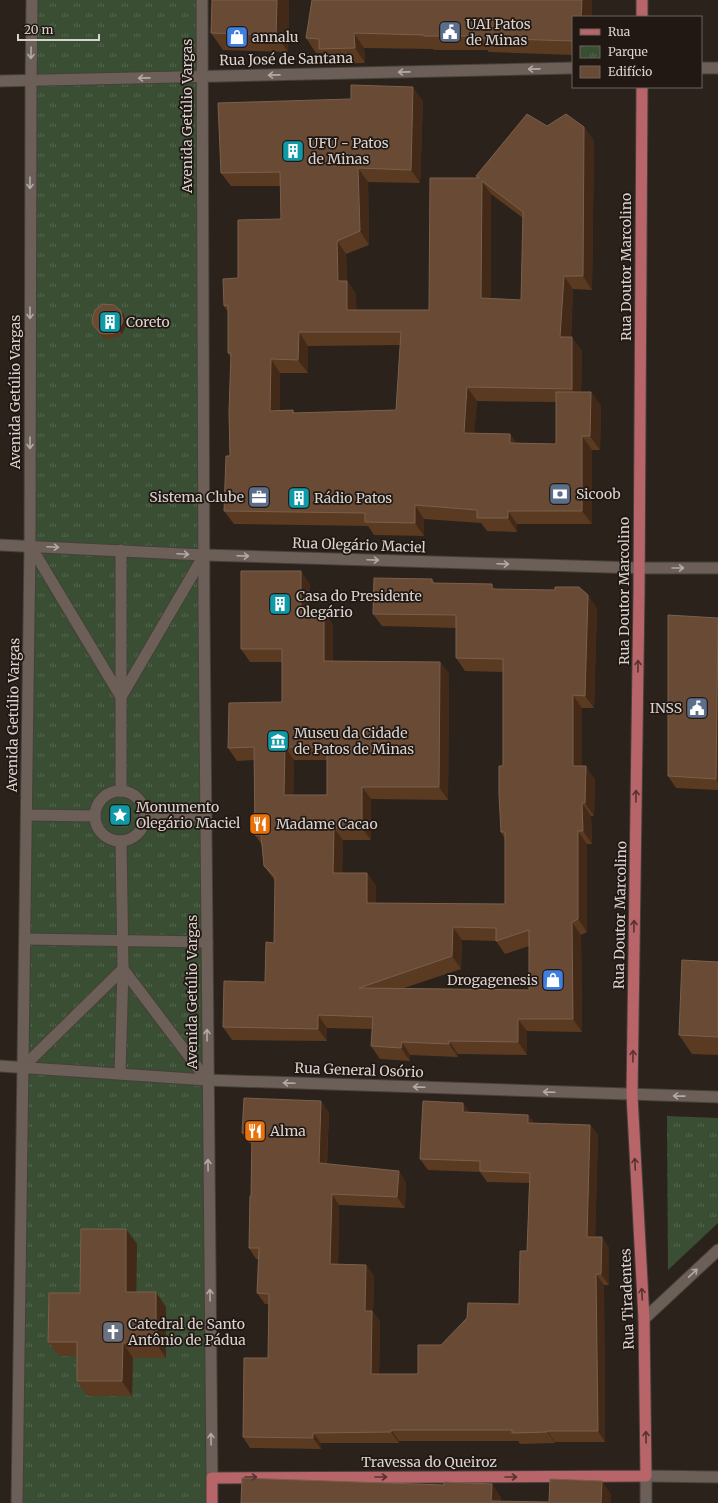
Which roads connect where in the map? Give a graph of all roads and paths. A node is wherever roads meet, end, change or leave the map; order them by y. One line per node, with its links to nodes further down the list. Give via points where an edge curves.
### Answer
1 (32, 0): 10 (street, Avenida Getúlio Vargas, one-way to 10)
2 (202, 0): 8 (street, Avenida Getúlio Vargas)
3 (642, 0): 4 (main road)
4 (642, 16)
5 (572, 68): 8 (street, Rua José de Santana, one-way to 8)
6 (702, 68): 7 (street)
7 (718, 68)
8 (202, 76): 10 (street, Rua José de Santana, one-way to 10); 15 (street, Avenida Getúlio Vargas)
9 (0, 81): 10 (street, Rua José de Santana)
10 (30, 81): 13 (street, Avenida Getúlio Vargas, one-way to 13)
11 (642, 88): 16 (main road, Rua Doutor Marcolino)
12 (0, 545): 13 (street, Rua Olegário Maciel)
13 (30, 545): 14 (street, Rua Olegário Maciel, one-way to 14); 18 (street); 20 (street, Avenida Getúlio Vargas)
14 (120, 550): 15 (street, Rua Olegário Maciel, one-way to 15); 18 (street)
15 (204, 555): 16 (street, Rua Olegário Maciel, one-way to 16); 18 (street); 23 (street, Avenida Getúlio Vargas)
16 (639, 568): 17 (street, Rua Olegário Maciel, one-way to 17); 33 (main road, Rua Doutor Marcolino, one-way to 16)
17 (718, 568)
18 (121, 697): 19 (street)
19 (121, 791): 21 (street, via 113,792 100,801); 22 (street, via 136,797 142,804)
20 (27, 815): 21 (street); 25 (street, Avenida Getúlio Vargas)
21 (95, 816): 24 (street, via 100,831 113,840)
22 (145, 816): 23 (street); 24 (street, via 137,835)
23 (206, 816): 27 (street, Avenida Getúlio Vargas)
24 (121, 841): 26 (street)
25 (25, 939): 26 (street); 30 (street, Avenida Getúlio Vargas)
26 (123, 940): 27 (street); 28 (street)
27 (206, 942): 32 (street, Avenida Getúlio Vargas, one-way to 27)
28 (123, 969): 30 (street); 31 (street); 32 (street)
29 (0, 1066): 30 (street, Rua General Osório)
30 (23, 1067): 31 (street, Rua General Osório); 40 (street, Avenida Getúlio Vargas)
31 (120, 1074): 32 (street, Rua General Osório)
32 (207, 1080): 33 (street, Rua General Osório, one-way to 32); 38 (street, Avenida Getúlio Vargas, one-way to 32)
33 (632, 1095): 34 (street, Rua General Osório, one-way to 33); 36 (main road, Rua Tiradentes, one-way to 33)
34 (718, 1097)
35 (718, 1250): 36 (street, one-way to 35)
36 (644, 1319): 37 (main road, Rua Tiradentes, one-way to 36)
37 (646, 1476): 38 (main road, Travessa do Queiroz, one-way to 37); 39 (street); 42 (street, Rua Tiradentes)
38 (212, 1478): 41 (main road, Avenida Getúlio Vargas)
39 (718, 1478)
40 (17, 1503)
41 (212, 1503)
42 (646, 1503)

